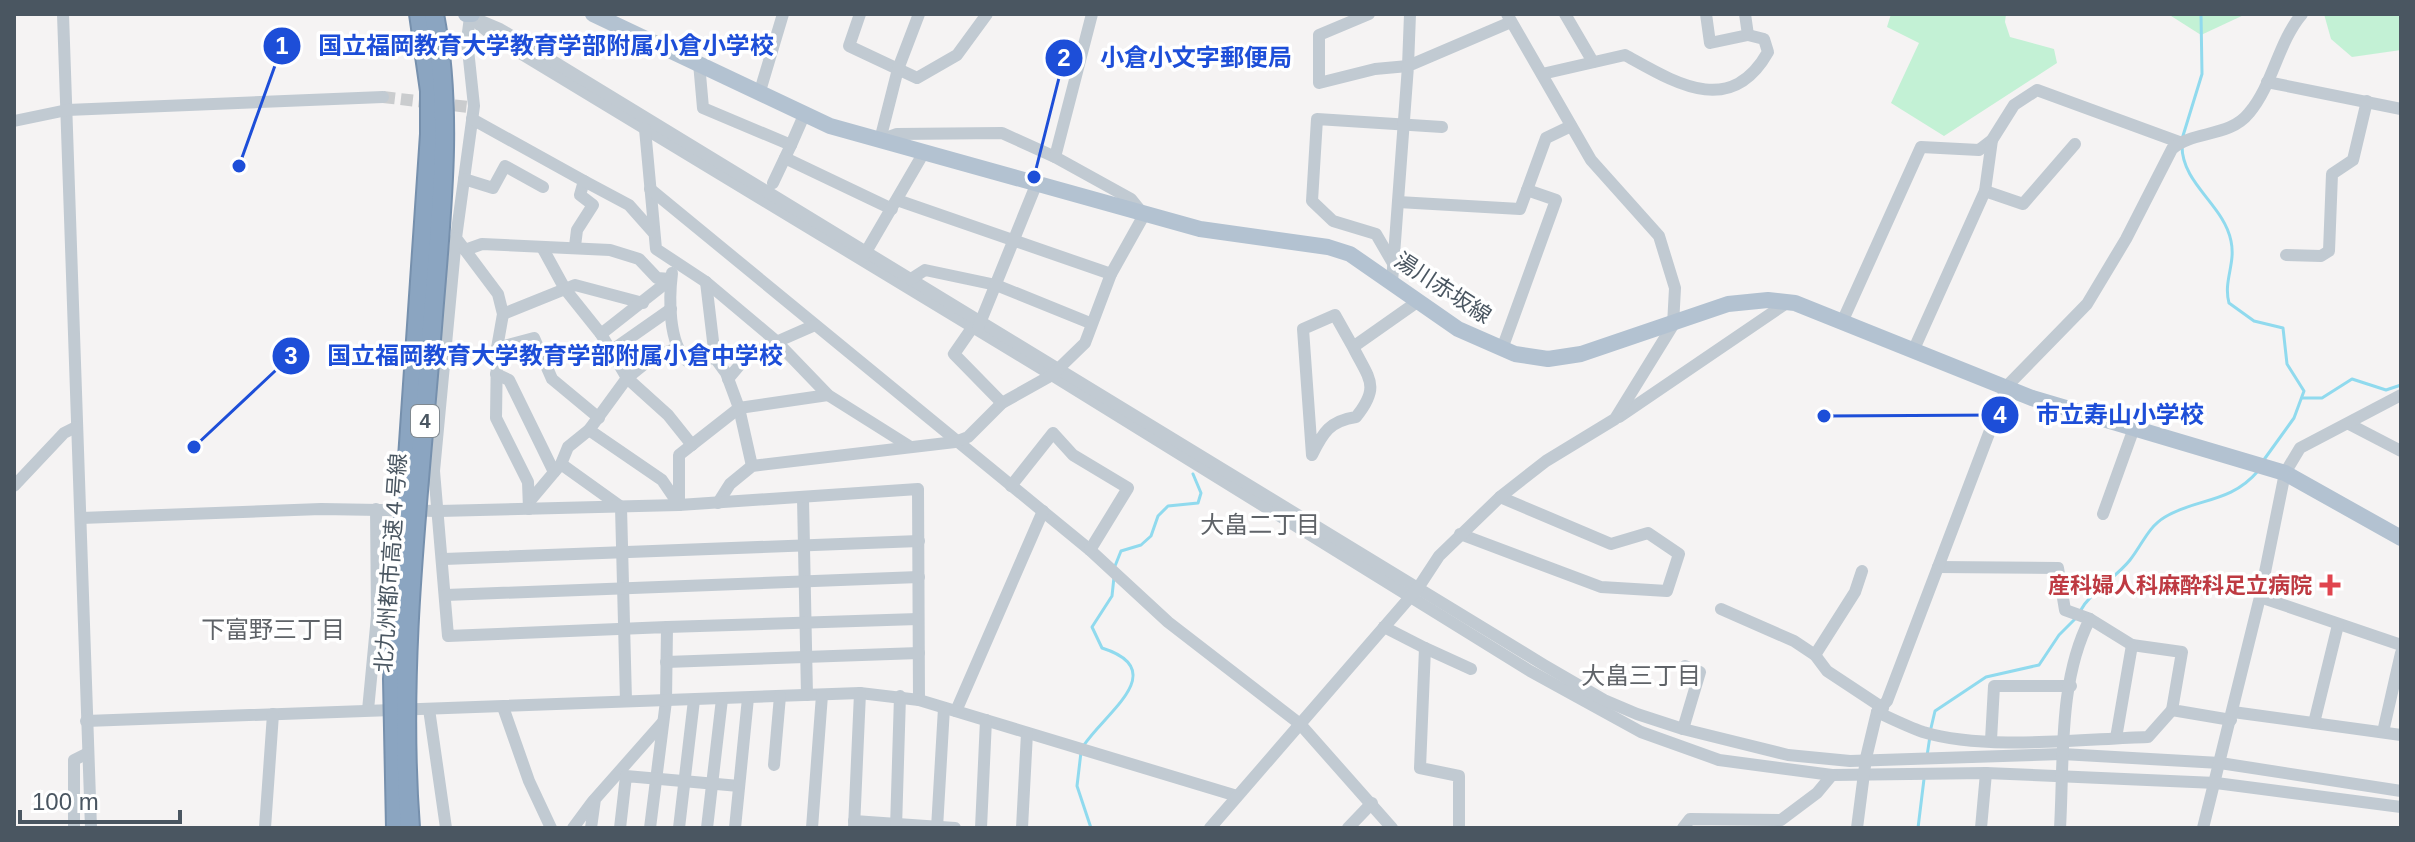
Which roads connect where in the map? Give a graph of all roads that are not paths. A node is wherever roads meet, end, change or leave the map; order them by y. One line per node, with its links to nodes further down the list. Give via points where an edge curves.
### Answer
1 (63, 14): 22 (street)
2 (70, 14): 22 (street)
3 (419, 14): 216 (highway, 北九州都市高速４号線 / 4, bridge, via 430,134 393,679)
4 (434, 14): 217 (highway, 北九州都市高速４号線 / 4, bridge, via 446,133 408,653)
5 (593, 14): 21 (main road, 湯川赤坂線)
6 (783, 14): 27 (street)
7 (860, 14): 24 (street, via 849,46)
8 (919, 14): 24 (street)
9 (987, 14): 24 (street, via 957,55 917,78)
10 (1092, 14): 45 (street)
11 (1369, 14): 23 (street, via 1319,35 1319,83)
12 (1410, 14): 23 (street)
13 (1565, 14): 20 (street)
14 (1706, 14): 19 (street, via 1710,43)
15 (1745, 14): 19 (street)
16 (2302, 14): 26 (street)
17 (469, 15): 32 (street); 38 (street, via 497,39); 64 (street, via 500,29)
18 (1509, 18): 23 (street); 25 (street)
19 (1748, 35): 20 (street, via 1764,39 1768,52 1760,65 1732,86 1705,92 1625,55)
20 (1593, 62): 25 (street)
21 (699, 63): 27 (main road, 湯川赤坂線); 43 (street, via 703,108)
22 (65, 65): 31 (street)
23 (1408, 66): 35 (street)
24 (898, 69): 39 (street)
25 (1542, 74): 36 (street)
26 (2267, 82): 29 (street); 41 (street, via 2249,115 2218,134)
27 (760, 91): 33 (main road, 湯川赤坂線)
28 (383, 97): 31 (street)
29 (2367, 101): 30 (street); 63 (street, via 2353,160 2332,174 2329,251 2321,256)
30 (2401, 109)
31 (67, 110): 34 (street); 104 (street)
32 (471, 111): 46 (street); 47 (street)
33 (805, 113): 39 (main road, 湯川赤坂線); 43 (street)
34 (14, 121)
35 (1404, 125): 37 (street); 54 (street); 66 (street, via 1317,119 1312,201 1333,221 1376,234)
36 (1571, 126): 52 (street, via 1546,138); 81 (street, via 1591,160 1659,236 1675,288)
37 (1442, 127)
38 (645, 129): 51 (street); 64 (street)
39 (880, 140): 44 (main road, 湯川赤坂線); 45 (street, via 897,134 1002,133)
40 (1992, 140): 41 (street, via 2014,105 2037,90); 53 (street); 78 (street, via 1979,150 1921,147)
41 (2183, 141): 96 (street, via 2159,170 2087,304)
42 (2075, 144): 53 (street, via 2023,204)
43 (788, 152): 48 (street); 55 (street)
44 (923, 154): 49 (main road, 湯川赤坂線); 55 (street)
45 (1055, 157): 56 (street, via 1131,199)
46 (464, 179): 50 (street, via 493,188 505,166); 58 (street)
47 (584, 181): 57 (street, via 629,205); 60 (street, via 580,195 593,205 577,230)
48 (773, 183)
49 (1036, 185): 56 (main road, 湯川赤坂線); 59 (street)
50 (543, 187)
51 (650, 189): 57 (street); 80 (street)
52 (1527, 190): 54 (street, via 1520,209); 88 (street, via 1556,200)
53 (1985, 191): 89 (street)
54 (1398, 202): 66 (street)
55 (894, 205): 59 (street); 64 (street)
56 (1144, 215): 66 (main road, 湯川赤坂線, via 1200,229 1328,247); 67 (street)
57 (653, 232): 65 (street, via 656,249)
58 (456, 238): 62 (street); 123 (street, via 434,471)
59 (1014, 241): 67 (street); 71 (street)
60 (575, 246): 61 (street); 68 (street, via 639,259 657,278)
61 (542, 247): 62 (street, via 482,244); 72 (street)
62 (465, 250): 77 (street, via 498,294)
63 (2286, 255)
64 (864, 256): 69 (street); 82 (street)
65 (673, 262): 68 (street); 70 (street)
66 (1393, 273): 73 (main road, 湯川赤坂線)
67 (1111, 274): 79 (street)
68 (671, 279): 75 (street); 76 (street)
69 (911, 279): 71 (street, via 925,270); 82 (street)
70 (706, 282): 84 (street); 91 (street)
71 (996, 285): 79 (street); 82 (street)
72 (565, 289): 75 (street, via 575,285); 77 (street); 83 (street)
73 (1417, 302): 85 (street); 88 (main road, 湯川赤坂線)
74 (1788, 302): 78 (main road, 湯川赤坂線); 81 (main road, 湯川赤坂線, via 1728,304); 102 (street)
75 (643, 303): 83 (street)
76 (671, 309): 87 (street); 90 (street)
77 (503, 314): 86 (street)
78 (1843, 320): 89 (main road, 湯川赤坂線)
79 (1090, 323): 92 (street, via 1085,343)
80 (815, 325): 84 (street); 107 (street)
81 (1673, 325): 88 (main road, 湯川赤坂線, via 1548,359); 102 (street)
82 (977, 327): 92 (street); 99 (street, via 954,354)
83 (601, 334): 90 (street)
84 (775, 340): 95 (street, via 749,354); 97 (street)
85 (1353, 347): 85 (street, via 1335,315 1303,329 1312,455 1324,430 1339,419 1356,417 1371,398 1373,388)
86 (497, 348): 93 (street); 101 (street, via 534,338 552,379)
87 (678, 348): 91 (street, via 687,361); 94 (street, via 653,357)
88 (1502, 349)
89 (1914, 349): 96 (main road, 湯川赤坂線)
90 (611, 351): 94 (street)
91 (715, 358): 95 (street)
92 (1055, 372): 99 (street); 139 (street)
93 (496, 374): 112 (street, via 509,380); 120 (street, via 496,418 528,482)
94 (627, 378): 101 (street); 108 (street)
95 (728, 379): 100 (street)
96 (2007, 386): 105 (main road, 湯川赤坂線); 134 (street)
97 (828, 395): 100 (street); 109 (street)
98 (2401, 395): 103 (street)
99 (1002, 403): 107 (street, via 968,437)
100 (739, 408): 108 (street); 111 (street)
101 (599, 418): 106 (street)
102 (1615, 419): 116 (street)
103 (2349, 424): 110 (street); 113 (street, via 2300,448)
104 (76, 427): 114 (street); 126 (street)
105 (2134, 428): 113 (main road, 湯川赤坂線); 125 (street)
106 (589, 430): 112 (street, via 568,447); 119 (street, via 662,480)
107 (955, 442): 109 (street); 115 (street)
108 (692, 445): 119 (street, via 679,455)
109 (909, 446): 111 (street)
110 (2401, 451)
111 (752, 466): 118 (street, via 730,484)
112 (558, 468): 120 (street); 121 (street)
113 (2279, 471): 128 (main road, 湯川赤坂線); 141 (street)
114 (14, 486)
115 (1011, 486): 124 (street); 131 (street, via 1053,433 1073,455 1128,488)
116 (1500, 497): 127 (street); 127 (street, via 1611,544 1648,533 1679,554 1667,591 1601,587)
117 (803, 498): 118 (street); 129 (street, via 918,489); 130 (street)
118 (718, 503): 119 (street)
119 (679, 505): 121 (street)
120 (529, 506): 121 (street); 123 (street)
121 (621, 507): 132 (street)
122 (376, 509): 123 (street); 126 (street); 174 (street, via 377,616)
123 (439, 511): 133 (street)
124 (1043, 511): 131 (street); 175 (street)
125 (2103, 514)
126 (81, 518): 181 (street)
127 (1460, 534): 139 (street)
128 (2401, 538)
129 (919, 541): 130 (street); 136 (street)
130 (804, 546): 132 (street); 137 (street)
131 (1090, 550): 184 (street, via 1168,622)
132 (622, 553): 133 (street); 138 (street)
133 (444, 559): 140 (street)
134 (1938, 567): 143 (street, via 2058,568 2065,610); 176 (street)
135 (1862, 571): 155 (street, via 1855,592)
136 (919, 577): 137 (street); 144 (street)
137 (805, 582): 138 (street); 145 (street)
138 (623, 591): 140 (street); 149 (street)
139 (1415, 592): 148 (street); 185 (street, via 1604,700); 198 (street, via 1530,671 1634,729 1719,760)
140 (446, 595): 149 (street, via 448,636)
141 (2260, 597): 146 (street); 179 (street)
142 (1721, 609): 155 (street)
143 (2087, 618): 150 (street); 160 (street)
144 (918, 619): 145 (street); 153 (street)
145 (806, 623): 147 (street); 156 (street)
146 (2338, 625): 151 (street); 183 (street)
147 (667, 627): 149 (street); 157 (street)
148 (1384, 627): 152 (street); 184 (street)
149 (624, 628): 170 (street)
150 (2132, 645): 177 (street, via 2182,652); 189 (street)
151 (2401, 645)
152 (1425, 648): 159 (street); 235 (street, via 1420,768 1459,776)
153 (919, 653): 156 (street); 169 (street)
154 (2401, 653): 186 (street)
155 (1815, 655): 176 (street, via 1827,671)
156 (806, 657): 157 (street); 162 (street)
157 (666, 662): 171 (street)
158 (1685, 666): 185 (street, via 1700,672)
159 (1471, 669)
160 (2071, 686): 190 (street, via 1994,686); 191 (street)
161 (860, 693): 163 (street); 165 (street); 211 (street)
162 (807, 695): 163 (street); 164 (street)
163 (822, 695): 227 (street)
164 (780, 696): 166 (street); 196 (street)
165 (900, 696): 169 (street); 212 (street)
166 (748, 698): 167 (street); 205 (street)
167 (722, 699): 168 (street); 204 (street)
168 (694, 700): 171 (street); 202 (street)
169 (919, 700): 175 (street)
170 (626, 701): 171 (street); 172 (street)
171 (666, 701): 182 (street)
172 (503, 707): 173 (street); 219 (street)
173 (429, 709): 174 (street); 218 (street)
174 (368, 710): 178 (street)
175 (950, 710): 180 (street); 228 (street)
176 (1880, 710): 190 (street, via 1931,733); 194 (street)
177 (2172, 710): 179 (street); 189 (street, via 2148,737)
178 (273, 714): 181 (street); 215 (street)
179 (2232, 716): 183 (street); 195 (street)
180 (986, 720): 187 (street); 230 (street)
181 (86, 721): 192 (street)
182 (663, 722): 201 (street); 208 (street)
183 (2314, 723): 186 (street)
184 (1300, 724): 207 (street); 209 (street)
185 (1683, 729): 194 (street, via 1788,755)
186 (2383, 732): 188 (street)
187 (1027, 733): 207 (street); 231 (street)
188 (2401, 735)
189 (2116, 738): 191 (street)
190 (1991, 740): 191 (street)
191 (2061, 740): 193 (street)
192 (88, 753): 213 (street, via 74,760); 214 (street)
193 (2062, 754): 194 (street); 195 (street); 199 (street)
194 (1866, 758): 200 (street)
195 (2220, 763): 203 (street); 206 (street)
196 (774, 765)
197 (1986, 773): 199 (street); 200 (street); 238 (street)
198 (1832, 775): 200 (street); 236 (street, via 1781,820 1712,816 1690,819)
199 (2063, 775): 203 (street); 239 (street)
200 (1864, 777): 237 (street)
201 (656, 778): 202 (street); 222 (street, via 626,776); 223 (street)
202 (685, 781): 204 (street); 224 (street)
203 (2216, 783): 210 (street); 240 (street)
204 (712, 784): 205 (street); 225 (street)
205 (739, 786): 226 (street)
206 (2401, 791)
207 (1237, 796): 232 (street)
208 (595, 799): 220 (street); 221 (street)
209 (1372, 803): 233 (street); 234 (street)
210 (2401, 807)
211 (854, 824): 212 (street)
212 (896, 826): 228 (street)
213 (74, 828)
214 (91, 828)
215 (265, 828)
216 (396, 828)
217 (410, 828)
218 (446, 828)
219 (551, 828)
220 (573, 828)
221 (591, 828)
222 (620, 828)
223 (650, 828)
224 (679, 828)
225 (707, 828)
226 (735, 828)
227 (812, 828)
228 (938, 828): 229 (street)
229 (955, 828)
230 (981, 828)
231 (1022, 828)
232 (1210, 828)
233 (1348, 828)
234 (1392, 828)
235 (1459, 828)
236 (1683, 828)
237 (1857, 828)
238 (1981, 828)
239 (2060, 828)
240 (2203, 828)

